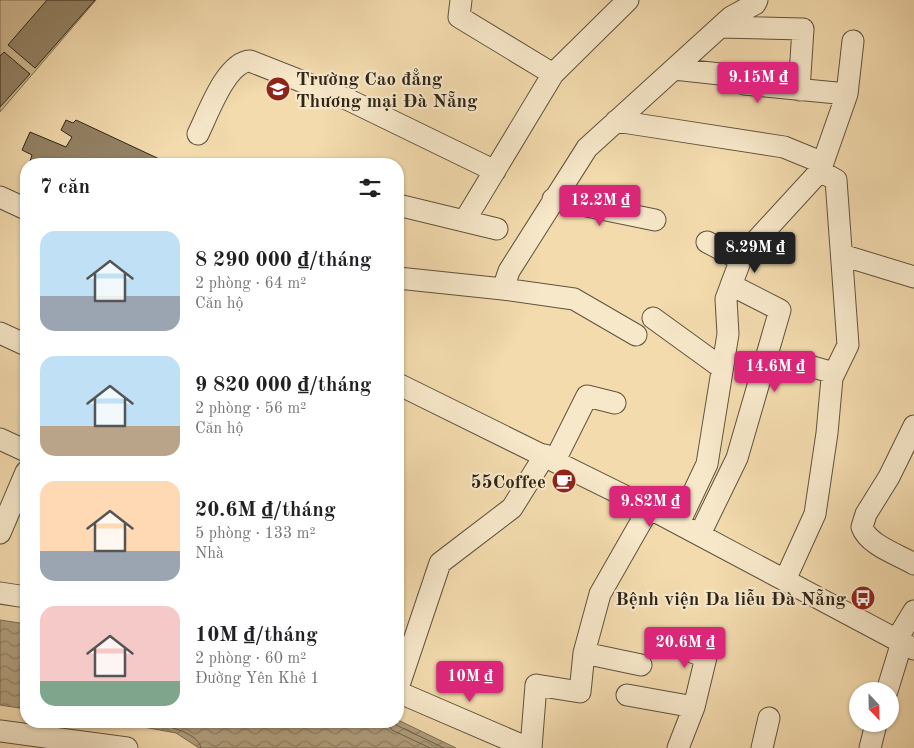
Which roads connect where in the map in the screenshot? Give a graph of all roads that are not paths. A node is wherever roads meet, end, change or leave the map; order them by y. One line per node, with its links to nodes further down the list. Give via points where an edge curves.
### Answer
1 (628, 0): 7 (street)
2 (757, 0): 4 (street)
3 (460, 8): 7 (street)
4 (726, 22): 6 (street); 8 (street, via 804,29)
5 (853, 41): 9 (street)
6 (674, 69): 8 (street, via 720,74 744,84); 10 (street)
7 (553, 74): 13 (street)
8 (799, 90): 9 (street)
9 (847, 94): 12 (street)
10 (616, 121): 12 (street, via 784,147); 15 (street, via 587,148)
11 (198, 134): 13 (street, via 227,76 237,64 250,61 349,100)
12 (821, 167): 22 (street, via 836,180); 23 (street)
13 (495, 171): 18 (street)
14 (0, 196): 16 (street)
15 (553, 199): 19 (street); 27 (street, via 509,271)
16 (20, 206)
17 (404, 206): 18 (street)
18 (465, 220): 20 (street)
19 (655, 220)
20 (496, 229)
21 (707, 242): 23 (street)
22 (842, 255): 24 (street); 34 (street, via 848,345)
23 (740, 260): 26 (street)
24 (914, 277)
25 (404, 279): 27 (street)
26 (731, 285): 33 (street, via 726,299 728,334); 46 (street, via 780,310 737,458)
27 (503, 289): 30 (street, via 574,299)
28 (653, 318): 33 (street)
29 (0, 333): 31 (street)
30 (636, 335)
31 (20, 342)
32 (799, 362): 34 (street)
33 (722, 368): 44 (street, via 707,464)
34 (834, 373): 48 (street, via 815,514)
35 (404, 387): 40 (street)
36 (615, 403): 40 (street, via 587,396)
37 (914, 426): 47 (street, via 862,527 875,542)
38 (0, 439): 39 (street)
39 (20, 448)
40 (550, 457): 43 (street); 56 (street, via 512,508 440,563)
41 (20, 480): 42 (street)
42 (7, 498): 45 (street)
43 (649, 508): 44 (street); 54 (street, via 600,594)
44 (679, 523): 46 (street)
45 (0, 533)
46 (700, 534): 48 (street)
47 (914, 564)
48 (785, 580): 52 (street)
49 (0, 593): 50 (street)
50 (20, 596)
51 (914, 611): 52 (street)
52 (904, 643): 57 (street)
53 (678, 647): 60 (street, via 706,657)
54 (584, 654): 55 (street); 66 (street, via 580,692 536,685)
55 (641, 666)
56 (404, 670)
57 (889, 682)
58 (626, 694): 60 (street)
59 (404, 695): 66 (street)
60 (694, 707): 67 (street)
61 (769, 718): 68 (street)
62 (0, 731): 64 (street)
63 (874, 732): 69 (street)
64 (47, 742): 65 (street)
65 (127, 748)
66 (530, 748)
67 (678, 748)
68 (762, 748)
69 (870, 748)

